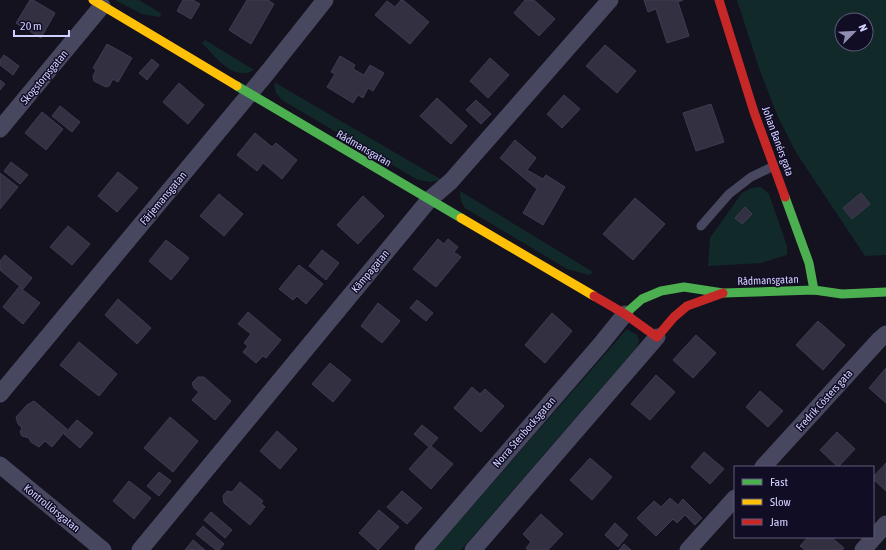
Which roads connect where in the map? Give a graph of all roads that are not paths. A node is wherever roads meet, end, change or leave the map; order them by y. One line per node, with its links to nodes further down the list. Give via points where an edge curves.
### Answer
1 (325, 0): 5 (street, Färjemansgatan)
2 (610, 0): 8 (street, Kämpagatan, via 451,181)
3 (719, 0): 7 (street, Johan Banérs gata, via 754,112)
4 (98, 3): 5 (street, Rådmansgatan); 6 (street, Skogstorpsgatan)
5 (249, 94): 8 (street, Rådmansgatan); 17 (street, Färjemansgatan)
6 (0, 129)
7 (774, 166): 9 (lane, via 751,177 729,194); 11 (street, Johan Banérs gata, via 809,263)
8 (429, 200): 14 (street, Rådmansgatan); 25 (street, Kämpagatan)
9 (701, 226)
10 (835, 283): 11 (street)
11 (814, 290): 12 (street, via 842,294); 13 (street, Rådmansgatan)
12 (886, 292)
13 (723, 293): 14 (street, Rådmansgatan, via 684,287 661,291 642,299); 16 (street, Rådmansgatan, via 687,306)
14 (625, 314): 16 (street, Rådmansgatan); 26 (street, Norra Stenbocksgatan)
15 (886, 334): 19 (street, Fredrik Cösters gata)
16 (657, 337): 27 (street)
17 (0, 394)
18 (0, 465): 24 (street, Kontrollörsgatan)
19 (764, 466)
20 (734, 499): 28 (street)
21 (886, 524): 23 (street)
22 (874, 538): 29 (street)
23 (874, 538)
24 (104, 550)
25 (140, 550)
26 (423, 550)
27 (473, 550)
28 (688, 550)
29 (863, 550)

